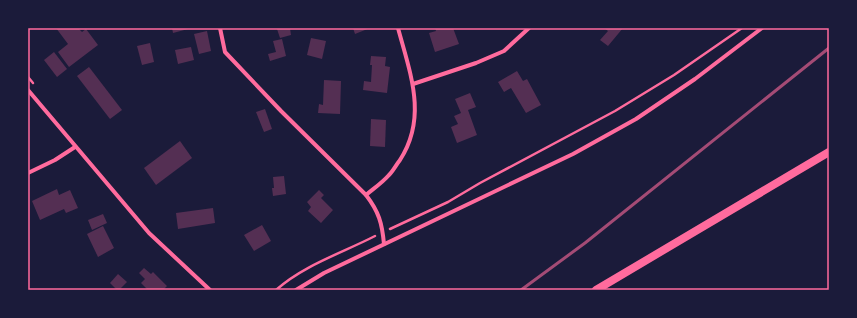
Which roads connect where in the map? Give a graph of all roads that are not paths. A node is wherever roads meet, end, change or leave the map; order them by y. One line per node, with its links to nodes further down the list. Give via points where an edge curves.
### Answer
1 (220, 28): 10 (street, via 225,52 281,112)
2 (398, 28): 5 (street)
3 (529, 28): 5 (street, via 504,50 476,63)
4 (762, 28): 11 (street, via 695,79 636,119 573,154)
5 (413, 84): 10 (street, via 416,109 413,133 407,150 390,175)
6 (28, 90): 7 (street)
7 (75, 147): 9 (street); 12 (street, via 149,233)
8 (829, 152): 14 (main road)
9 (28, 173)
10 (366, 195): 11 (street, via 381,222)
11 (384, 244): 13 (street, via 324,272)
12 (210, 290)
13 (296, 290)
14 (596, 290)

